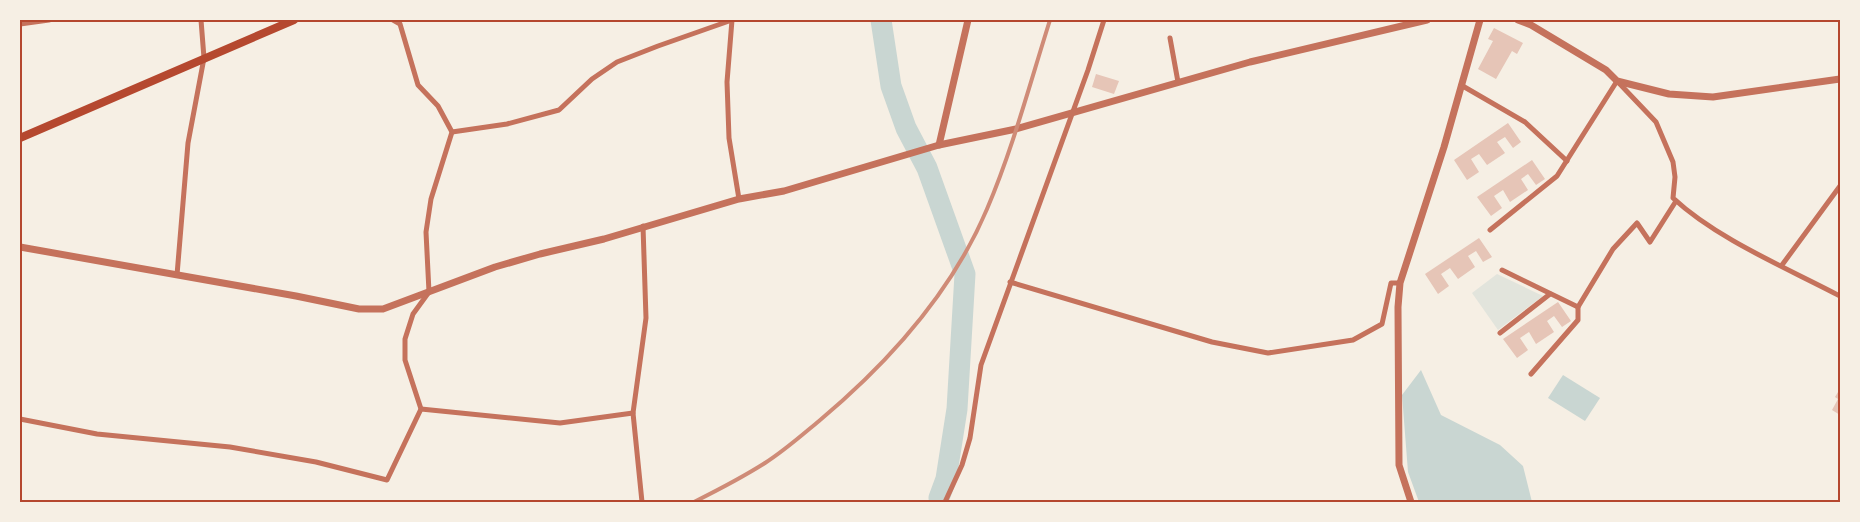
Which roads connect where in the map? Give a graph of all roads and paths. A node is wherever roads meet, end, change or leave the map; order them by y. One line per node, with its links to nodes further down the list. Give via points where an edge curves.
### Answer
1 (49, 20): 11 (street)
2 (201, 20): 13 (street)
3 (294, 20): 13 (main road)
4 (393, 20): 19 (street, via 400,24 418,85 438,106)
5 (732, 20): 19 (street, via 617,62 559,110 507,124); 24 (street, via 727,82 729,138)
6 (968, 20): 21 (street)
7 (1104, 20): 18 (street)
8 (1427, 20): 16 (street)
9 (1480, 20): 17 (street)
10 (1518, 20): 15 (street, via 1606,70)
11 (20, 24)
12 (1170, 38): 16 (street)
13 (204, 58): 20 (main road); 31 (street, via 188,143)
14 (1840, 79): 15 (street, via 1713,97 1669,94)
15 (1617, 81): 22 (street); 25 (street, via 1656,122 1673,162)
16 (1178, 82): 18 (street)
17 (1461, 86): 22 (street, via 1525,122); 33 (street)
18 (1072, 114): 21 (street); 32 (street)
19 (452, 132): 34 (street, via 429,210)
20 (20, 138)
21 (939, 145): 24 (street, via 784,191)
22 (1567, 161): 27 (street, via 1557,176)
23 (1840, 186): 29 (street)
24 (739, 199): 26 (street)
25 (1676, 201): 29 (street, via 1736,242); 37 (street, via 1650,242 1637,223 1613,249)
26 (643, 226): 34 (street, via 495,267); 41 (street, via 646,318)
27 (1490, 230)
28 (20, 247): 31 (street)
29 (1782, 266): 36 (street)
30 (1502, 270): 35 (street)
31 (177, 275): 34 (street, via 359,309 383,309)
32 (1010, 282): 33 (street, via 1212,342 1268,352 1353,340 1382,324 1391,283); 44 (street, via 981,365 970,438)
33 (1400, 283): 45 (street, via 1399,465)
34 (429, 292): 40 (street, via 413,314 405,339 405,360)
35 (1550, 294): 37 (street); 38 (street)
36 (1840, 296)
37 (1578, 307): 39 (street, via 1578,320)
38 (1500, 333)
39 (1531, 374)
40 (421, 409): 41 (street, via 560,423); 42 (street, via 387,480 316,462 230,447 97,434)
41 (633, 413): 43 (street)
42 (20, 419)
43 (642, 502)
44 (945, 502)
45 (1411, 502)

